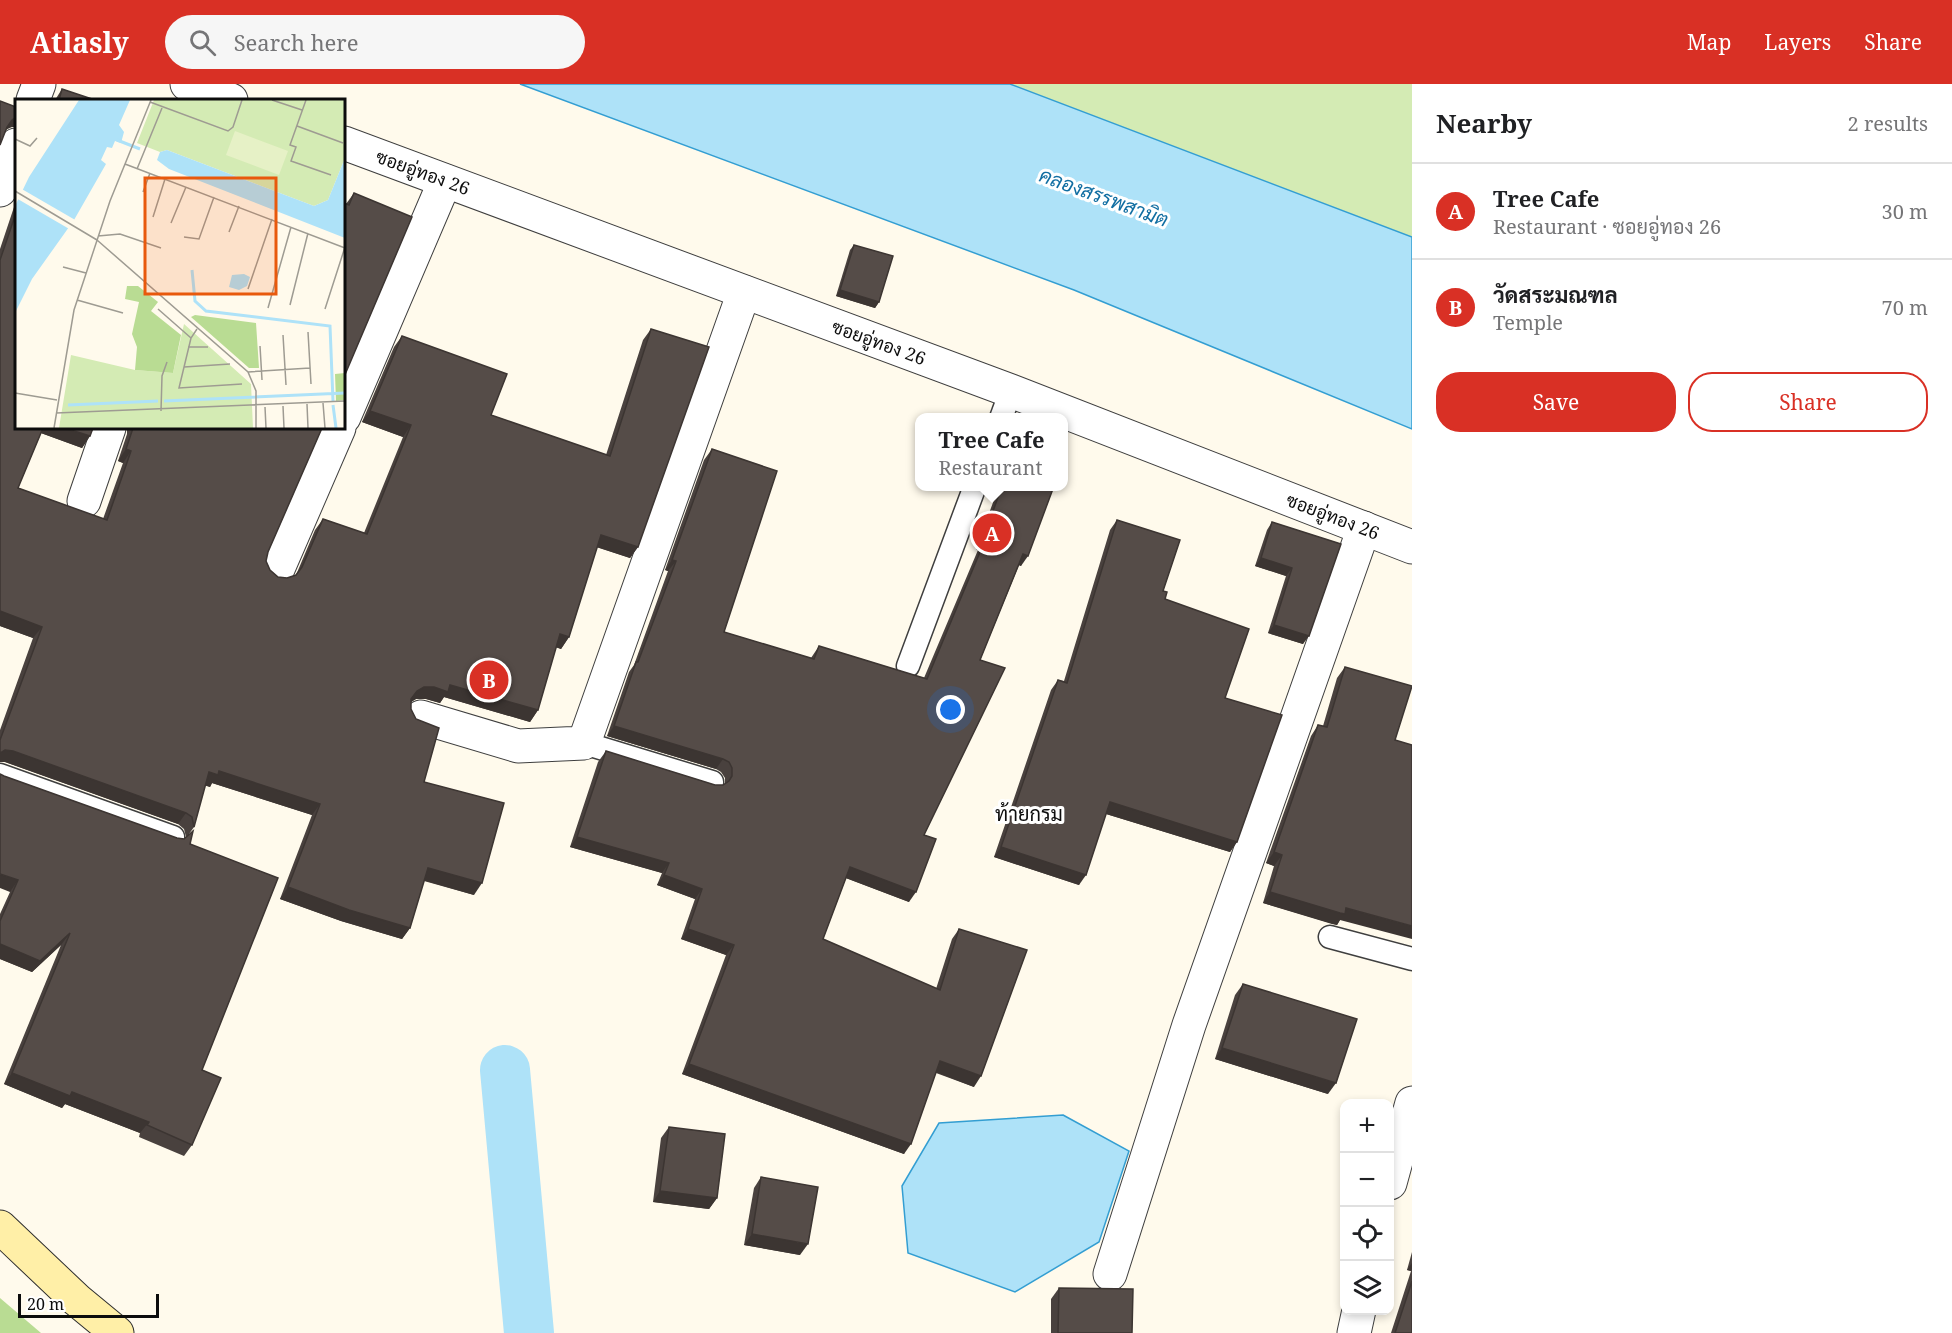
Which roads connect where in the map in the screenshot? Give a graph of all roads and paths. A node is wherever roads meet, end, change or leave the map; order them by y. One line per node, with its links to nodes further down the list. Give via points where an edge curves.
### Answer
1 (39, 84): 3 (street)
2 (187, 84): 4 (street)
3 (33, 99)
4 (223, 99)
5 (345, 143): 7 (street, ซอยอู่ทอง 26)
6 (15, 148): 8 (street)
7 (445, 181): 9 (street, ซอยอู่ทอง 26); 12 (street)
8 (0, 190)
9 (744, 292): 10 (street, ซอยอู่ทอง 26); 23 (street)
10 (1006, 404): 11 (street, ซอยอู่ทอง 26)
11 (1032, 413)
12 (345, 415)
13 (1068, 425): 18 (street, ซอยอู่ทอง 26)
14 (109, 429): 17 (street)
15 (339, 429): 20 (street)
16 (973, 491): 21 (lane)
17 (84, 501)
18 (1364, 528): 19 (street, ซอยอู่ทอง 26); 32 (street, via 1189,1025)
19 (1412, 547)
20 (277, 571)
21 (908, 666)
22 (422, 717): 23 (street, via 518,746)
23 (584, 743): 25 (lane)
24 (0, 775): 26 (lane)
25 (712, 782)
26 (173, 837)
27 (1330, 937): 28 (lane)
28 (1412, 959)
29 (1412, 1103): 30 (street)
30 (1394, 1166)
31 (0, 1227): 34 (street)
32 (1110, 1274)
33 (1358, 1315): 35 (street)
34 (117, 1333)
35 (1354, 1333)

